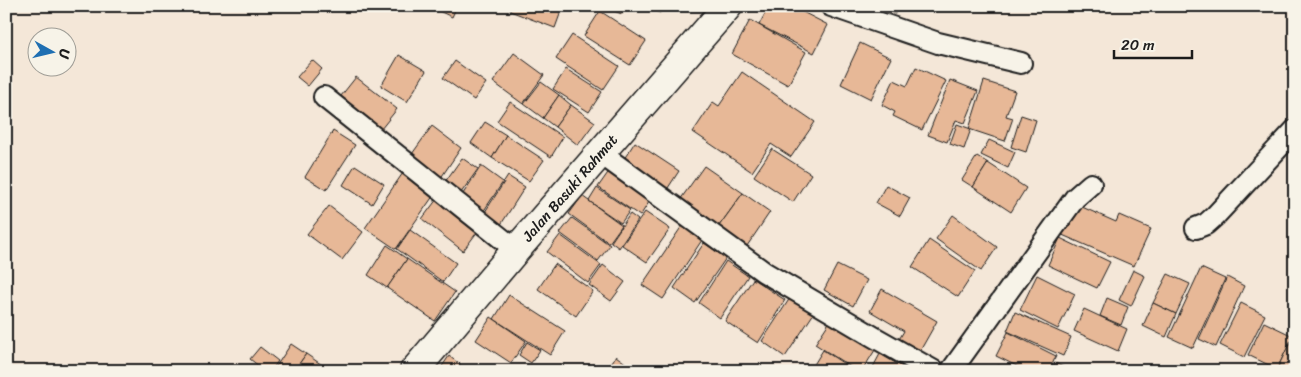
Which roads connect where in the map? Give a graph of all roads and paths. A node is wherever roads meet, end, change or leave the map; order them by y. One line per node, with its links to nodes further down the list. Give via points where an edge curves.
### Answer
1 (728, 6): 6 (main road, Jalan Basuki Rahmat)
2 (831, 6): 3 (street, via 938,43)
3 (1021, 63)
4 (324, 97): 9 (street)
5 (1295, 130): 8 (street, via 1215,216)
6 (600, 153): 9 (main road, Jalan Basuki Rahmat); 11 (street, via 764,272)
7 (1091, 184): 12 (street, via 1075,198)
8 (1196, 228)
9 (516, 250): 10 (main road, Jalan Basuki Rahmat)
10 (414, 371)
11 (934, 371)
12 (951, 371)

